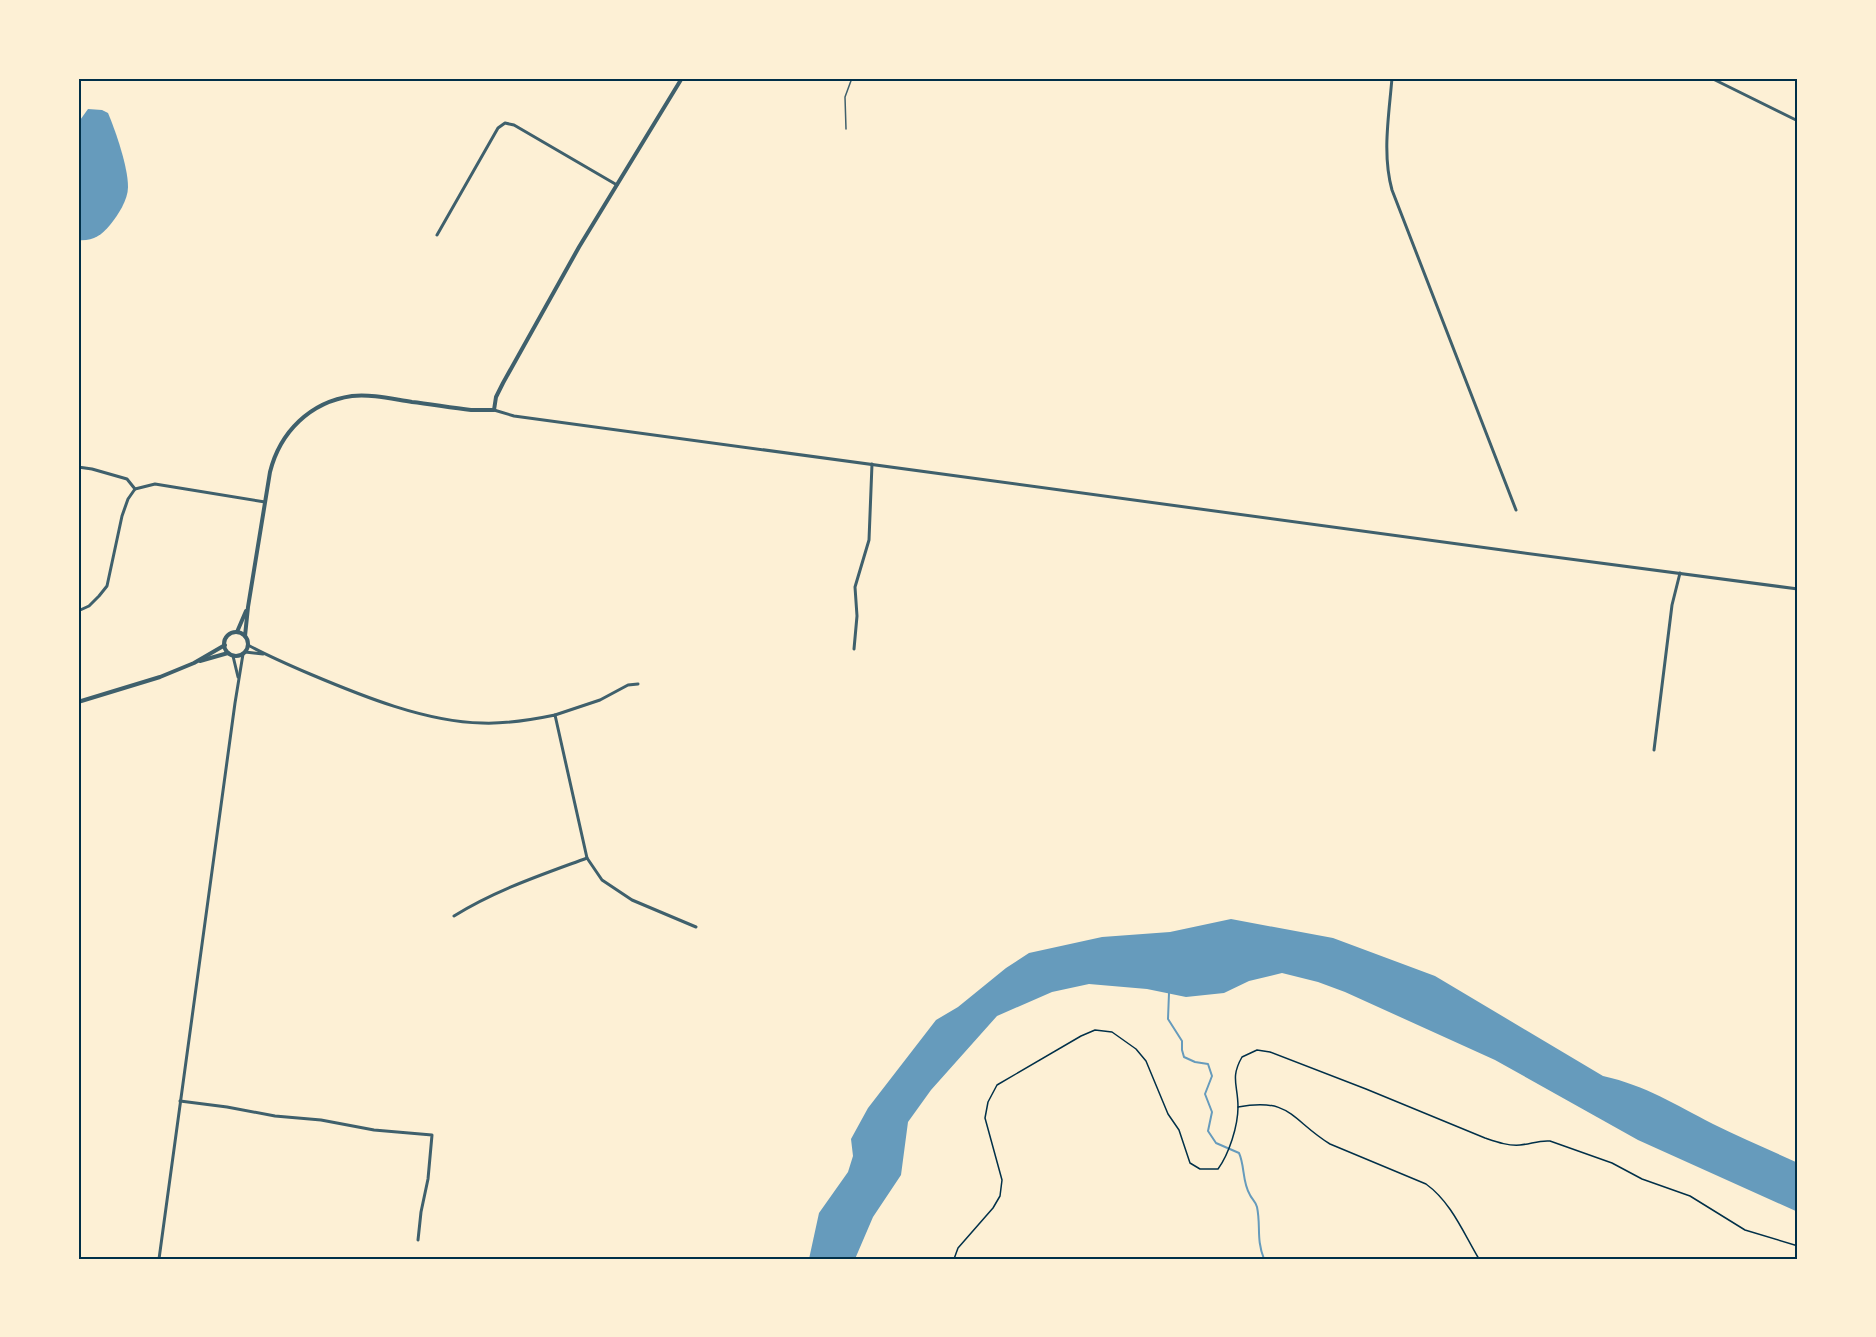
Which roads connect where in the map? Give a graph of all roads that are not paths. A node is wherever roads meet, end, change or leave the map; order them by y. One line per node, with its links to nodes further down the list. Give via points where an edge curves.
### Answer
1 (682, 78): 7 (street)
2 (852, 78): 6 (lane, via 845,97)
3 (1392, 78): 14 (street, via 1387,136 1392,190)
4 (1711, 78): 5 (street)
5 (1798, 121)
6 (846, 129)
7 (617, 185): 8 (street, via 505,123); 9 (street, via 503,383)
8 (436, 235)
9 (494, 410): 10 (street, via 514,416); 13 (street, via 365,396 342,398 318,408 295,425 279,446)
10 (872, 464): 15 (street); 23 (street, via 869,540 855,587)
11 (78, 467): 12 (street, via 127,479)
12 (135, 489): 13 (street, via 155,484); 18 (street, via 122,516 107,586 89,606)
13 (265, 502): 17 (street)
14 (1516, 510)
15 (1680, 573): 16 (street); 32 (street, via 1672,605)
16 (1798, 589)
17 (248, 607): 19 (street); 20 (street)
18 (78, 611)
19 (237, 632): 20 (street); 21 (street, via 229,635)
20 (245, 636): 22 (street)
21 (225, 645): 25 (street); 27 (street)
22 (248, 645): 24 (street); 26 (street)
23 (855, 649)
24 (244, 653): 25 (street); 26 (street); 28 (street)
25 (231, 654): 27 (street); 28 (street)
26 (265, 654): 31 (street, via 344,688 430,717 481,723 519,722)
27 (194, 663): 30 (street)
28 (239, 679): 36 (street)
29 (638, 684): 31 (street)
30 (78, 702)
31 (555, 715): 33 (street)
32 (1654, 750)
33 (587, 858): 34 (street, via 499,891); 35 (street, via 602,879 632,900)
34 (454, 916)
35 (696, 927)
36 (180, 1101): 37 (street, via 432,1135); 38 (street)
37 (418, 1240)
38 (159, 1259)

